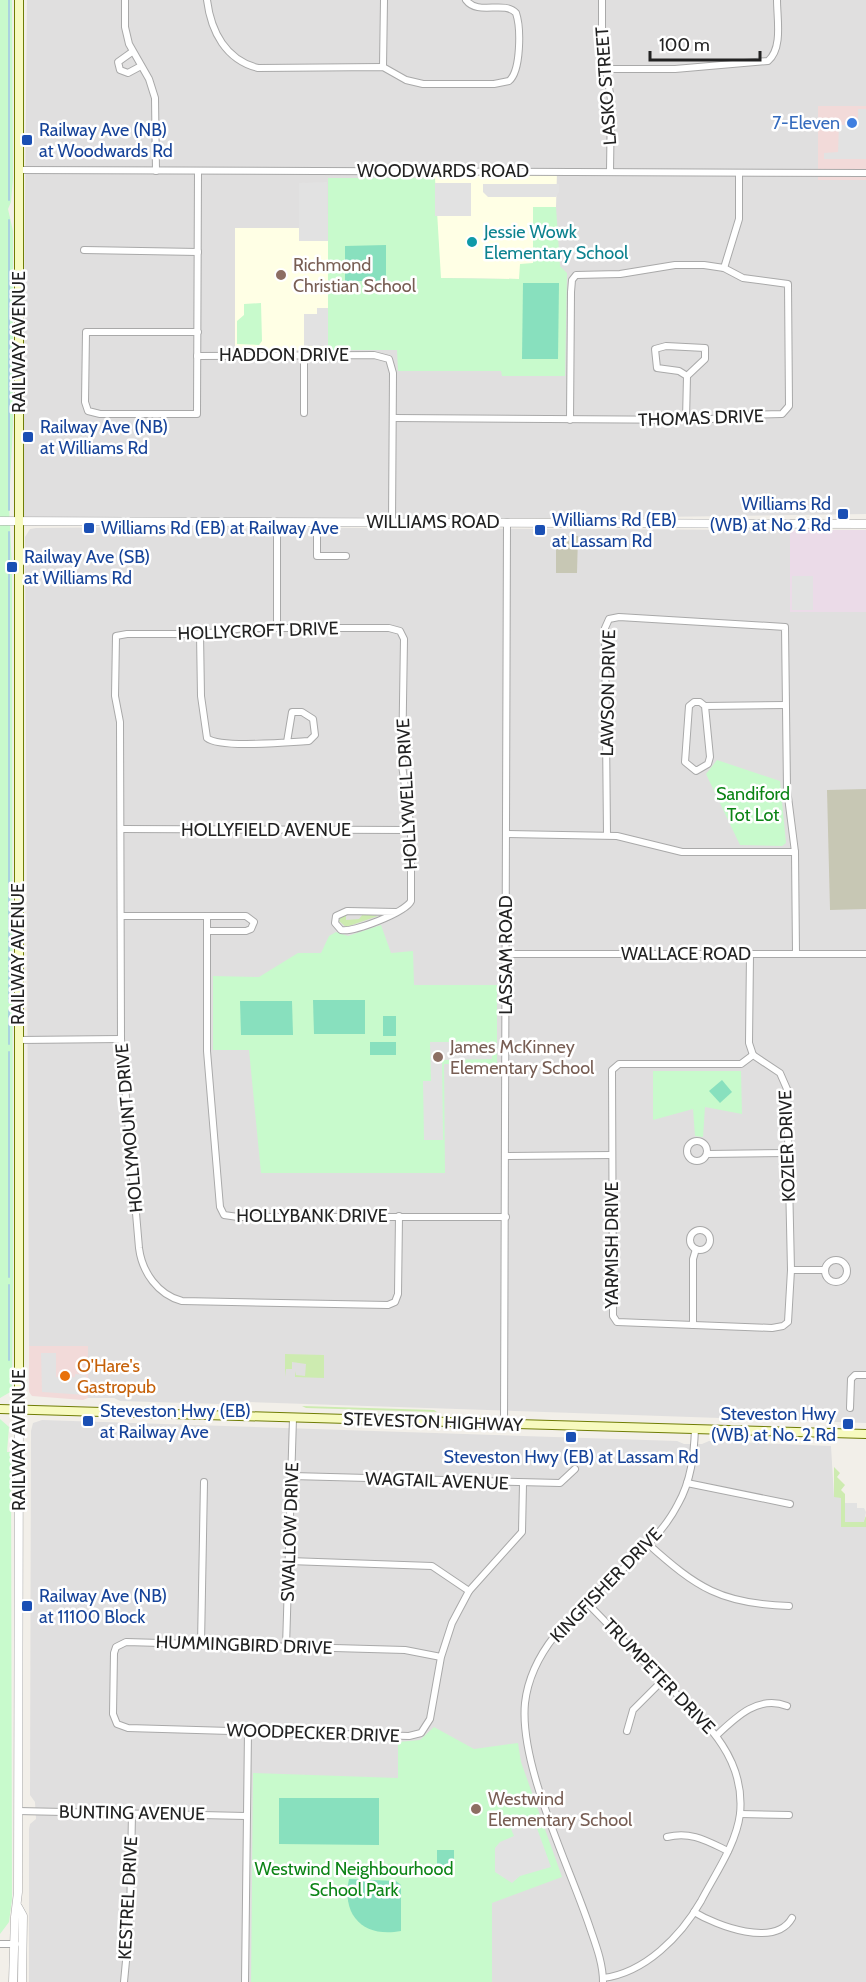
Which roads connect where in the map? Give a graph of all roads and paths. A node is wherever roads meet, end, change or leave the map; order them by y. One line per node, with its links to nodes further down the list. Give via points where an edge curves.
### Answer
1 (19, 0): 12 (main road, RAILWAY AVENUE)
2 (125, 0): 8 (street, via 125,27)
3 (207, 0): 10 (street, via 212,22 226,50 249,66)
4 (384, 0): 10 (street)
5 (466, 0): 10 (street, via 475,7 505,7 516,13 517,68 510,81 423,84)
6 (602, 0): 11 (street, LASKO STREET, via 602,42)
7 (777, 0): 11 (street, via 777,44 768,61 675,69)
8 (132, 52): 9 (street); 9 (street, via 120,59 118,68 128,74)
9 (141, 66): 13 (street, via 155,98)
10 (383, 67)
11 (607, 69): 15 (street, LASKO STREET)
12 (19, 170): 13 (street, WOODWARDS ROAD); 30 (main road, RAILWAY AVENUE)
13 (156, 171): 14 (street, WOODWARDS ROAD)
14 (198, 171): 15 (street, WOODWARDS ROAD); 19 (street, HADDON DRIVE)
15 (610, 171): 16 (street, WOODWARDS ROAD)
16 (739, 173): 17 (street, WOODWARDS ROAD); 20 (street, via 739,219)
17 (866, 173)
18 (84, 250): 19 (street)
19 (198, 252): 21 (street, HADDON DRIVE)
20 (724, 268): 27 (street, via 675,265 620,274 576,275 571,292); 28 (street, THOMAS DRIVE, via 743,278 788,284 789,406 778,415)
21 (198, 332): 23 (street, HADDON DRIVE); 23 (street, via 86,332 86,407 100,414 197,414)
22 (304, 355): 23 (street, HADDON DRIVE); 25 (street); 26 (street, HADDON DRIVE, via 374,355 389,359)
23 (197, 356)
24 (687, 376): 24 (street, via 679,370 657,368 655,349 705,348 705,359); 28 (street)
25 (304, 413)
26 (393, 418): 27 (street, THOMAS DRIVE); 33 (street, HADDON DRIVE)
27 (570, 420): 28 (street, THOMAS DRIVE)
28 (686, 420)
29 (0, 521): 30 (street, WILLIAMS ROAD)
30 (18, 521): 31 (street, WILLIAMS ROAD); 58 (main road, RAILWAY AVENUE)
31 (277, 522): 32 (street, WILLIAMS ROAD); 37 (street)
32 (317, 522): 33 (street, WILLIAMS ROAD); 36 (street, via 317,556)
33 (392, 522): 34 (street, WILLIAMS ROAD)
34 (507, 522): 35 (street, WILLIAMS ROAD); 46 (street, LASSAM ROAD)
35 (866, 524)
36 (346, 556)
37 (277, 628): 38 (street, HOLLYCROFT DRIVE, via 389,628); 39 (street, HOLLYCROFT DRIVE)
38 (400, 632): 45 (street, HOLLYWELL DRIVE, via 404,639 402,765)
39 (200, 634): 40 (street, HOLLYCROFT DRIVE); 43 (street, via 201,696 207,738 217,743)
40 (116, 636): 44 (street, HOLLYMOUNT DRIVE)
41 (785, 705): 42 (street); 47 (street, LAWSON DRIVE, via 785,627 609,619 605,628); 48 (street, via 787,789)
42 (705, 706): 42 (street, via 700,702 689,706 685,762 696,771 702,770 710,757)
43 (286, 742): 43 (street, via 313,739 313,719 304,712 292,712)
44 (121, 830): 45 (street, HOLLYFIELD AVENUE); 50 (street, HOLLYMOUNT DRIVE)
45 (411, 830): 49 (street, HOLLYWELL DRIVE, via 411,901 408,907)
46 (506, 834): 47 (street); 53 (street, LASSAM ROAD)
47 (608, 835): 48 (street, via 682,852)
48 (795, 852): 55 (street)
49 (396, 912): 49 (street, via 347,911 336,916 335,923 340,930 347,931)
50 (122, 916): 51 (street); 57 (street, HOLLYMOUNT DRIVE)
51 (207, 916): 52 (street, HOLLYBANK DRIVE); 52 (street, via 246,916 254,922 246,931)
52 (207, 931): 66 (street, HOLLYBANK DRIVE, via 207,1051 222,1212 227,1217)
53 (506, 954): 54 (street, WALLACE ROAD); 65 (street, LASSAM ROAD)
54 (750, 954): 55 (street, WALLACE ROAD); 59 (street, via 749,1043)
55 (796, 954): 56 (street, WALLACE ROAD)
56 (866, 954)
57 (121, 1039): 58 (street); 66 (street, HOLLYMOUNT DRIVE, via 140,1256 146,1272 162,1292 174,1299 196,1302 396,1302)
58 (18, 1040): 76 (main road, RAILWAY AVENUE)
59 (753, 1055): 61 (street, KOZIER DRIVE); 64 (street, YARMISH DRIVE, via 741,1064 613,1067)
60 (786, 1066): 61 (street)
61 (780, 1073): 62 (street, KOZIER DRIVE, via 787,1089)
62 (789, 1153): 63 (street); 69 (street, KOZIER DRIVE)
63 (707, 1154)
64 (612, 1155): 65 (street); 72 (street, YARMISH DRIVE, via 613,1317 617,1322)
65 (506, 1156): 67 (street, LASSAM ROAD)
66 (399, 1216): 67 (street, HOLLYBANK DRIVE)
67 (506, 1216): 78 (street, LASSAM ROAD)
68 (696, 1249): 72 (street)
69 (791, 1270): 70 (street); 71 (street, KOZIER DRIVE)
70 (825, 1270)
71 (787, 1323): 72 (street, YARMISH DRIVE, via 772,1328)
72 (693, 1325)
73 (866, 1375): 74 (street, via 852,1377)
74 (850, 1408)
75 (0, 1409): 76 (main road, STEVESTON HIGHWAY)
76 (19, 1409): 77 (main road, STEVESTON HIGHWAY); 101 (street, RAILWAY AVENUE)
77 (293, 1418): 78 (main road, STEVESTON HIGHWAY); 82 (street, SWALLOW DRIVE)
78 (504, 1424): 79 (main road, STEVESTON HIGHWAY)
79 (695, 1429): 80 (main road, STEVESTON HIGHWAY); 84 (street, KINGFISHER DRIVE)
80 (866, 1434)
81 (575, 1469): 85 (street, WAGTAIL AVENUE, via 560,1483)
82 (292, 1476): 85 (street, WAGTAIL AVENUE); 88 (street, SWALLOW DRIVE)
83 (204, 1482): 92 (street)
84 (687, 1483): 86 (street); 87 (street, KINGFISHER DRIVE, via 668,1521)
85 (523, 1484): 89 (street, WOODPECKER DRIVE, via 522,1532)
86 (790, 1504)
87 (647, 1543): 90 (street, KINGFISHER DRIVE); 91 (street, via 688,1579 714,1594 759,1605)
88 (289, 1561): 89 (street, via 432,1566); 93 (street, SWALLOW DRIVE)
89 (469, 1591): 94 (street, WOODPECKER DRIVE, via 452,1623)
90 (586, 1602): 95 (street, TRUMPETER DRIVE); 112 (street, KINGFISHER DRIVE, via 553,1638 535,1668 525,1701 525,1734 531,1764 585,1913)
91 (789, 1606)
92 (201, 1644): 93 (street, HUMMINGBIRD DRIVE); 97 (street, HUMMINGBIRD DRIVE, via 118,1644 114,1653)
93 (286, 1647): 94 (street, HUMMINGBIRD DRIVE, via 405,1650)
94 (441, 1657): 98 (street, WOODPECKER DRIVE, via 430,1719 421,1733 409,1736)
95 (663, 1680): 99 (street, via 633,1710); 100 (street, TRUMPETER DRIVE)
96 (787, 1706): 100 (street, via 775,1701 759,1704)
97 (113, 1714): 98 (street, WOODPECKER DRIVE, via 117,1724 125,1727)
98 (248, 1731): 105 (street)
99 (627, 1731)
100 (717, 1735): 103 (street, TRUMPETER DRIVE, via 736,1775)
101 (18, 1811): 102 (street, BUNTING AVENUE); 111 (street, RAILWAY AVENUE)
102 (132, 1813): 105 (street, BUNTING AVENUE); 115 (street, KESTREL DRIVE)
103 (740, 1814): 104 (street); 107 (street, TRUMPETER DRIVE)
104 (789, 1815)
105 (246, 1816): 116 (street)
106 (667, 1837): 107 (street, via 695,1835)
107 (728, 1851): 108 (street, TRUMPETER DRIVE)
108 (694, 1912): 109 (street, via 727,1928 756,1932 782,1930); 112 (street, TRUMPETER DRIVE, via 663,1949)
109 (792, 1918)
110 (0, 1944): 111 (street)
111 (18, 1944): 113 (street, RAILWAY AVENUE); 114 (street, RAILWAY AVENUE)
112 (603, 1980)
113 (13, 1982)
114 (22, 1982)
115 (124, 1982)
116 (244, 1982)

